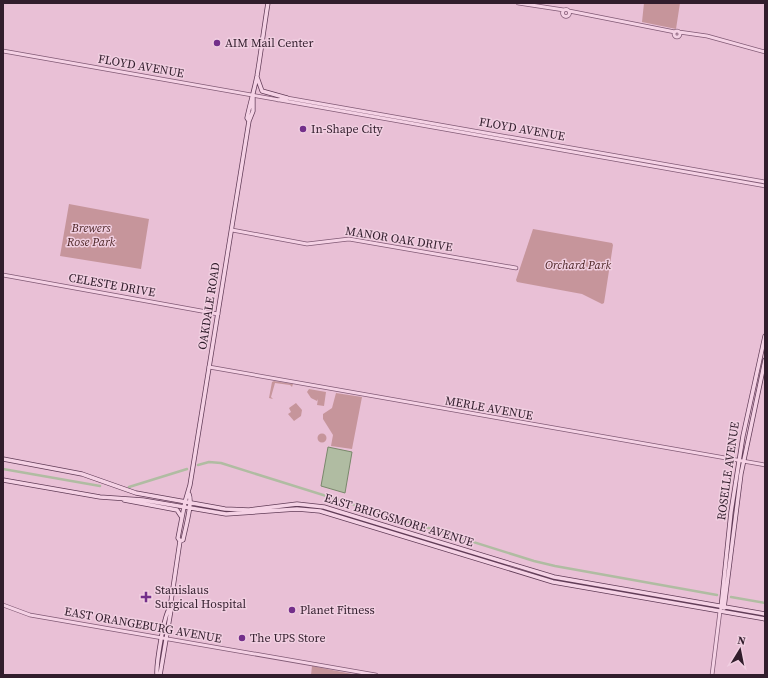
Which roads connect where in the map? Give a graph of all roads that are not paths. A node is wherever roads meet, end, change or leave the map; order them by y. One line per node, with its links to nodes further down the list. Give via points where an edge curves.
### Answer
1 (268, 3): 11 (main road, OAKDALE ROAD)
2 (518, 3): 3 (street)
3 (553, 9): 4 (street); 7 (street)
4 (564, 10): 5 (street); 7 (street)
5 (569, 11): 6 (street); 8 (street)
6 (580, 14): 8 (street); 10 (street, via 679,34 707,36)
7 (562, 15): 8 (street)
8 (569, 16)
9 (3, 51): 12 (street, FLOYD AVENUE)
10 (765, 52)
11 (257, 76): 12 (main road, OAKDALE ROAD); 13 (main road, via 262,91)
12 (253, 96): 14 (street, FLOYD AVENUE); 17 (main road, OAKDALE ROAD, via 253,111 249,121)
13 (287, 98): 14 (street, FLOYD AVENUE); 15 (street, FLOYD AVENUE)
14 (276, 100): 16 (street, FLOYD AVENUE)
15 (765, 182)
16 (765, 186)
17 (232, 230): 18 (street, MANOR OAK DRIVE, via 307,244 350,239); 20 (main road, OAKDALE ROAD)
18 (516, 268)
19 (3, 275): 20 (street, CELESTE DRIVE)
20 (218, 314): 23 (main road, OAKDALE ROAD)
21 (765, 336): 25 (main road, ROSELLE AVENUE, via 747,413)
22 (765, 360): 25 (main road, ROSELLE AVENUE)
23 (209, 367): 25 (street, MERLE AVENUE); 28 (main road, OAKDALE ROAD)
24 (3, 459): 30 (main road, EAST BRIGGSMORE AVENUE, via 75,472 133,492)
25 (741, 461): 26 (street, MERLE AVENUE); 37 (main road, ROSELLE AVENUE)
26 (765, 465)
27 (3, 480): 29 (main road, EAST BRIGGSMORE AVENUE)
28 (189, 494): 30 (main road, OAKDALE ROAD); 31 (main road, OAKDALE ROAD)
29 (113, 498): 32 (main road, EAST BRIGGSMORE AVENUE); 34 (main road, via 176,510)
30 (185, 502): 31 (main road, EAST BRIGGSMORE AVENUE); 32 (main road, OAKDALE ROAD)
31 (190, 503): 33 (main road, OAKDALE ROAD); 37 (main road, EAST BRIGGSMORE AVENUE, via 240,510 297,504 324,507 554,577)
32 (184, 507): 33 (main road, EAST BRIGGSMORE AVENUE); 34 (main road, OAKDALE ROAD)
33 (189, 508): 35 (main road, OAKDALE ROAD, via 183,540); 38 (main road, EAST BRIGGSMORE AVENUE, via 230,514 297,509 324,512 545,580)
34 (181, 520): 35 (main road, OAKDALE ROAD, via 178,538)
35 (180, 541): 41 (main road, OAKDALE ROAD)
36 (3, 605): 41 (street, EAST ORANGEBURG AVENUE, via 30,615)
37 (723, 607): 38 (main road, ROSELLE AVENUE); 39 (main road, EAST BRIGGSMORE AVENUE)
38 (722, 612): 40 (main road, EAST BRIGGSMORE AVENUE); 44 (street)
39 (765, 614)
40 (765, 619)
41 (165, 638): 42 (main road, OAKDALE ROAD); 43 (street, EAST ORANGEBURG AVENUE)
42 (158, 675)
43 (376, 675)
44 (712, 675)

